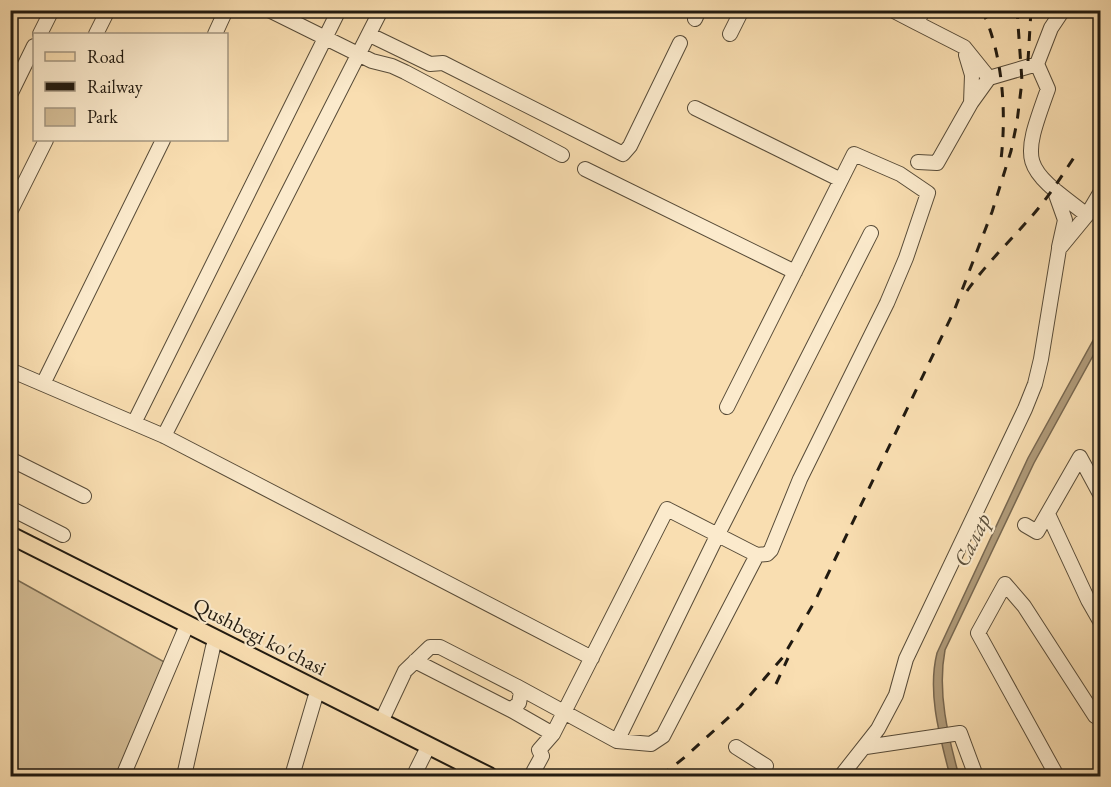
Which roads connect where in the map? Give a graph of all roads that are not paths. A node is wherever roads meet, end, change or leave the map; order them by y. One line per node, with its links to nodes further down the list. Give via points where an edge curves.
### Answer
1 (52, 10): 11 (lane)
2 (108, 10): 12 (lane)
3 (226, 10): 13 (lane)
4 (269, 10): 16 (lane)
5 (339, 10): 16 (lane)
6 (742, 10): 14 (lane)
7 (892, 10): 10 (lane)
8 (1063, 10): 21 (lane, via 1051,28)
9 (378, 12): 15 (lane)
10 (920, 17): 18 (lane)
11 (40, 33)
12 (96, 33)
13 (215, 33)
14 (730, 34)
15 (370, 36): 17 (lane, via 430,64 443,63 623,154); 20 (lane)
16 (325, 37): 20 (lane); 42 (lane)
17 (680, 42)
18 (964, 47): 22 (lane); 24 (lane, via 972,75)
19 (33, 48): 23 (lane)
20 (360, 55): 28 (lane, via 405,72); 43 (lane)
21 (1037, 64): 22 (lane); 32 (lane, via 1048,89 1030,153 1035,170)
22 (989, 78): 24 (lane)
23 (10, 95)
24 (971, 103): 29 (lane, via 937,163)
25 (695, 108): 31 (lane)
26 (46, 141): 34 (lane)
27 (163, 141): 40 (lane)
28 (562, 155)
29 (918, 162)
30 (585, 170): 38 (lane)
31 (841, 180): 38 (lane); 54 (lane, via 854,154 900,174 928,193 887,303 800,480 775,543 766,554)
32 (1054, 189): 35 (lane); 37 (lane, via 1065,220)
33 (1101, 194): 35 (lane)
34 (10, 212)
35 (1087, 215): 37 (lane)
36 (871, 233): 52 (lane)
37 (1059, 249): 70 (lane, via 1035,384 906,659 896,695)
38 (795, 272): 41 (lane)
39 (10, 370): 40 (lane)
40 (43, 384): 42 (lane)
41 (727, 407)
42 (134, 423): 43 (lane)
43 (164, 436): 59 (lane)
44 (10, 459): 46 (lane)
45 (1101, 494): 48 (lane, via 1080,456)
46 (84, 496)
47 (10, 508): 51 (lane)
48 (1047, 514): 49 (lane, via 1037,532); 55 (lane)
49 (1025, 525)
50 (10, 535): 58 (main road, Qushbegi ko'chasi)
51 (63, 535)
52 (717, 536): 54 (lane); 59 (lane, via 667,509); 68 (lane)
53 (10, 544): 56 (main road, Qushbegi ko'chasi)
54 (757, 555): 68 (lane, via 663,736 651,744)
55 (1101, 621)
56 (184, 632): 57 (main road, Qushbegi ko'chasi); 74 (lane)
57 (213, 646): 58 (main road, Qushbegi ko'chasi); 75 (lane)
58 (238, 655): 62 (main road, Qushbegi ko'chasi); 66 (main road, Qushbegi ko'chasi)
59 (592, 658): 64 (lane)
60 (415, 661): 61 (lane, via 430,647 440,647); 63 (lane); 66 (lane, via 405,671)
61 (516, 686): 63 (lane, via 521,697); 64 (lane)
62 (315, 698): 71 (main road, Qushbegi ko'chasi); 76 (lane)
63 (511, 710): 67 (lane)
64 (564, 712): 67 (lane); 68 (lane)
65 (1101, 719): 82 (lane, via 1095,716 1024,606 1005,584 978,633)
66 (381, 722): 78 (main road, Qushbegi ko'chasi)
67 (553, 734): 79 (lane, via 539,750 542,756)
68 (617, 741)
69 (736, 747): 80 (lane, via 766,766)
70 (866, 747): 73 (lane); 81 (lane, via 960,733)
71 (425, 753): 72 (main road, Qushbegi ko'chasi); 77 (lane, via 416,771)
72 (464, 775)
73 (842, 776)
74 (123, 777)
75 (184, 777)
76 (292, 777)
77 (421, 777)
78 (489, 777)
79 (531, 777)
80 (760, 777)
81 (976, 777)
82 (1056, 777)

